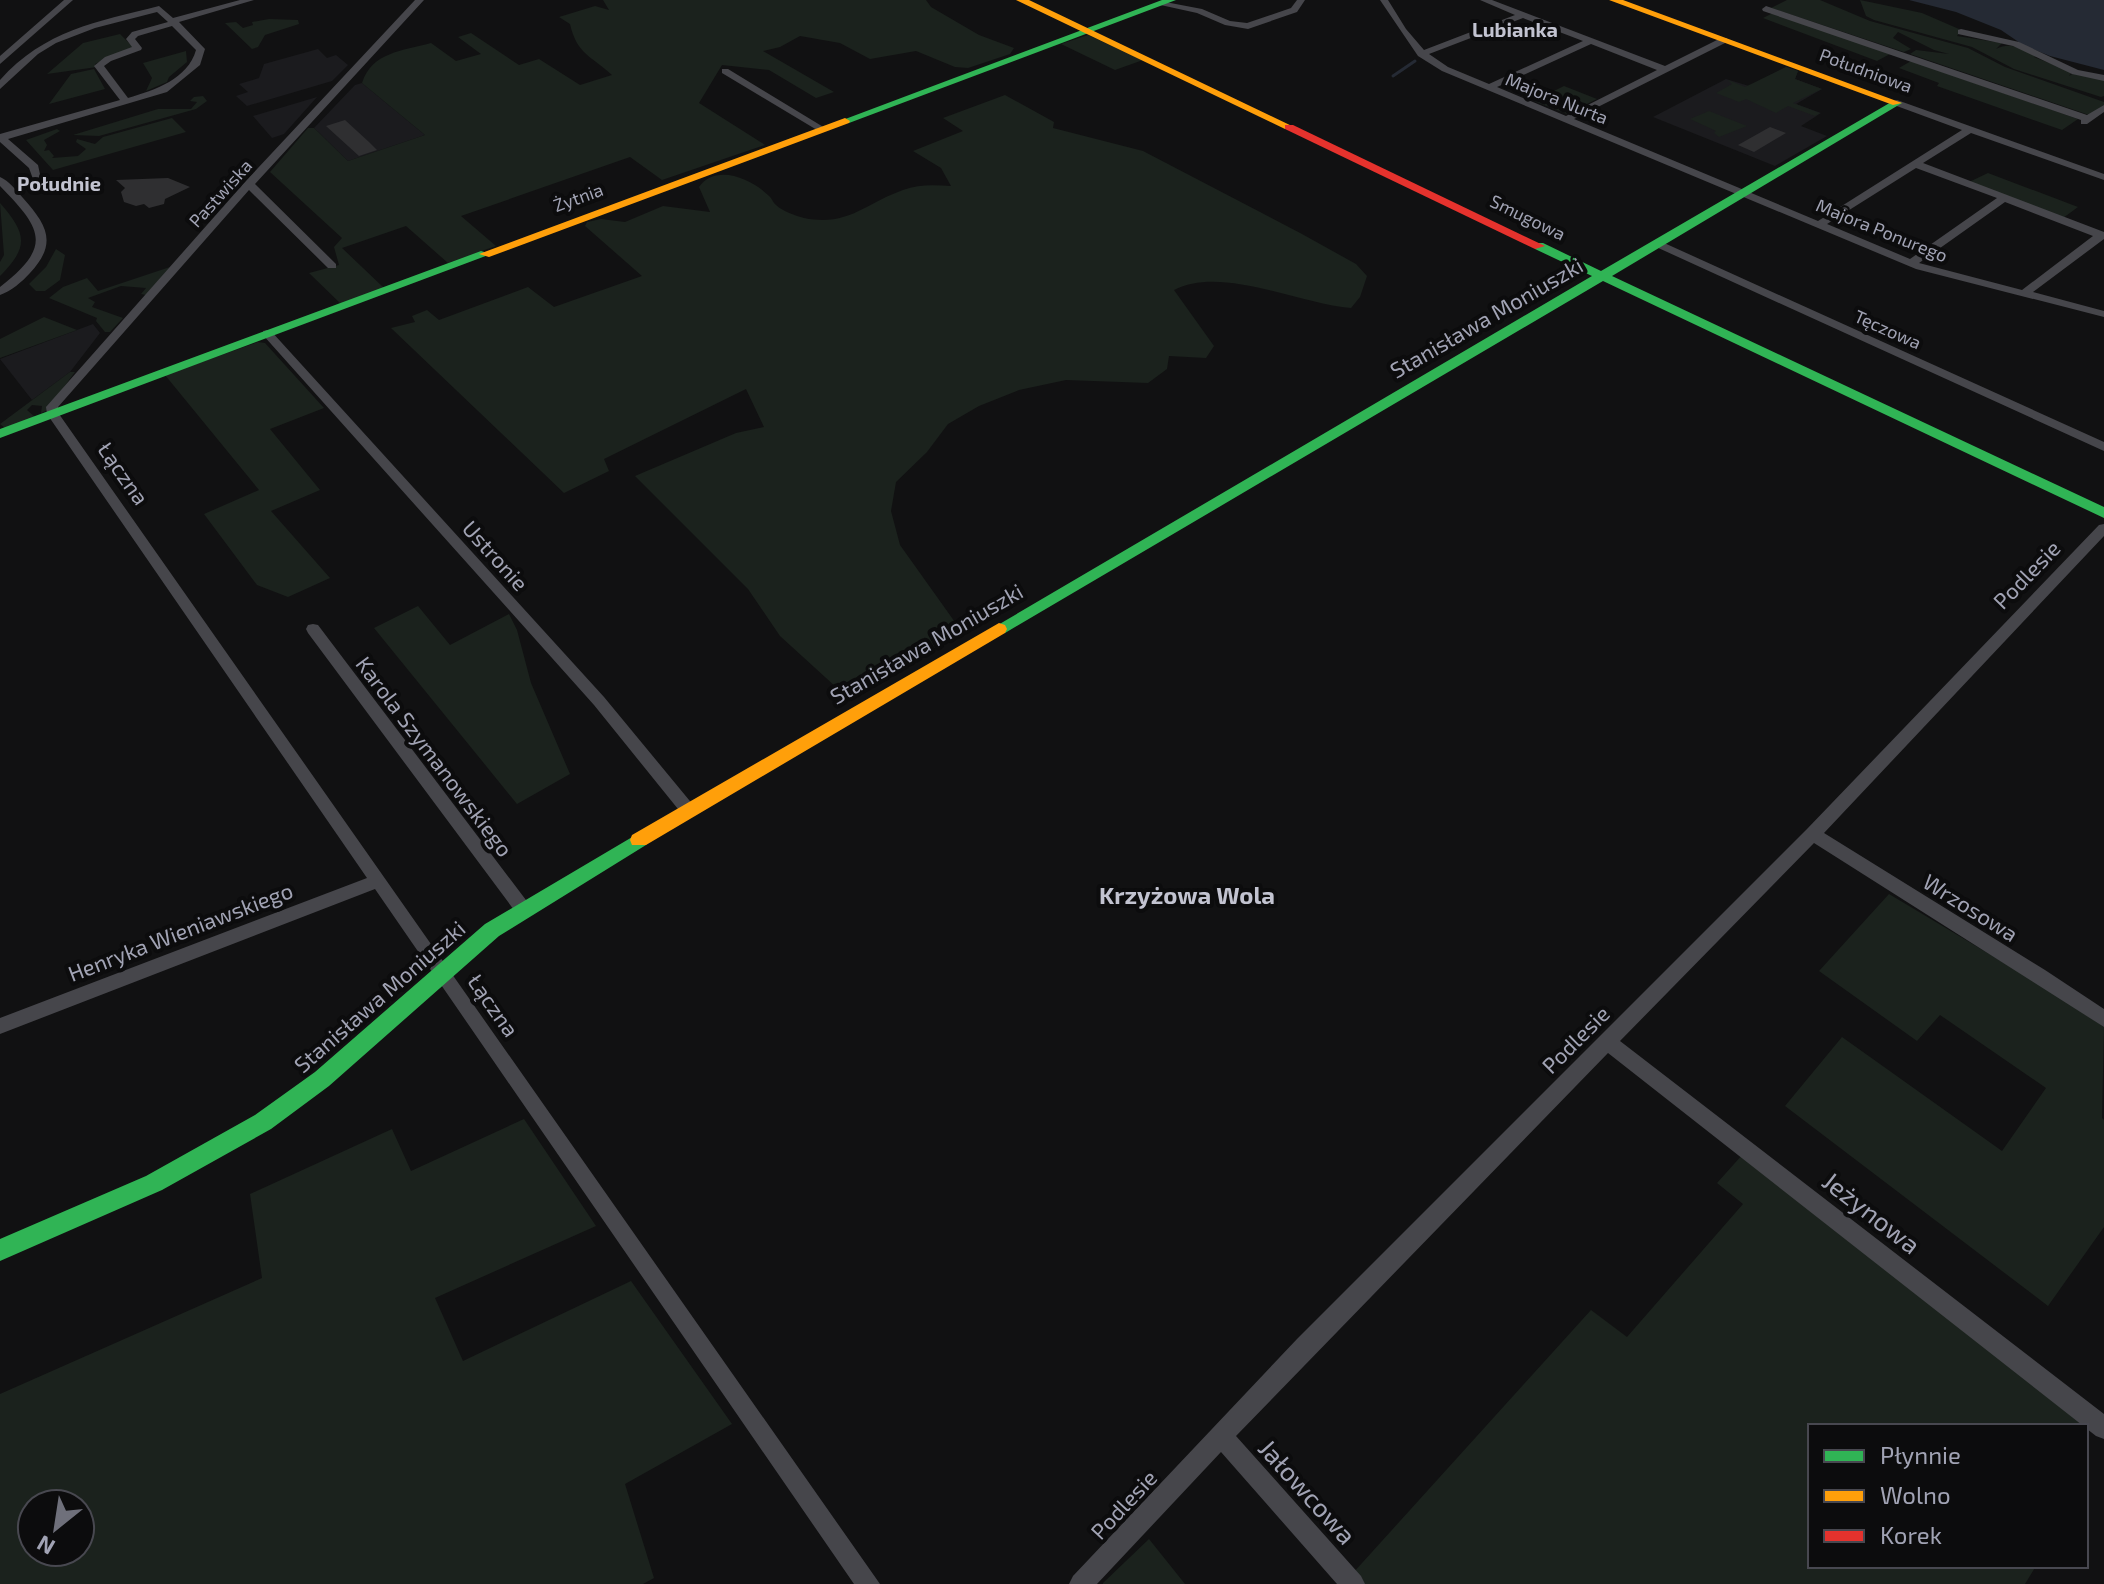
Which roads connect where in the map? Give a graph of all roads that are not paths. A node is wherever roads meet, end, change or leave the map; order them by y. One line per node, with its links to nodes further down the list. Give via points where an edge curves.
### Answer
1 (69, 0): 18 (street)
2 (250, 0): 12 (street)
3 (420, 0): 35 (street, Pastwiska)
4 (1021, 0): 13 (street, Smugowa)
5 (1301, 0): 9 (street, via 1294,10 1248,26)
6 (1384, 0): 17 (street, Majora Nurta)
7 (1484, 0): 11 (street)
8 (1614, 0): 15 (street, Południowa)
9 (1165, 2): 13 (street, Żytnia)
10 (1766, 9): 26 (street, via 2086,120)
11 (1523, 15): 16 (street); 17 (street)
12 (173, 22): 22 (street, via 159,9 75,30 39,46); 24 (street, via 202,56 172,85); 24 (street, via 135,34 130,39 138,48 99,66)
13 (1086, 30): 28 (street, Żytnia); 43 (street, Smugowa)
14 (1963, 32): 21 (street, via 2016,44 2075,72)
15 (1724, 40): 19 (street); 25 (street, Południowa)
16 (1590, 41): 19 (street); 23 (street)
17 (1421, 54): 23 (street, Majora Nurta)
18 (0, 61)
19 (1666, 70): 27 (street)
20 (725, 71): 28 (street)
21 (2104, 76)
22 (0, 86)
23 (1490, 87): 27 (street, Majora Nurta)
24 (126, 101): 30 (street)
25 (1897, 103): 29 (street, Południowa); 36 (street, Stanisława Moniuszki)
26 (2104, 108)
27 (1567, 119): 36 (street, Majora Nurta)
28 (820, 128): 47 (street, Żytnia)
29 (1970, 129): 31 (street); 33 (street, Południowa)
30 (0, 137): 32 (street, via 34,167)
31 (1916, 164): 37 (street); 38 (street)
32 (37, 177)
33 (2104, 177)
34 (0, 180): 44 (street, via 43,231 40,251)
35 (249, 184): 42 (street); 48 (street, Pastwiska, via 52,407)
36 (1744, 192): 38 (street, Majora Ponurego); 40 (street, Stanisława Moniuszki)
37 (2004, 198): 39 (street); 41 (street)
38 (1820, 224): 41 (street, Majora Ponurego)
39 (2102, 236): 45 (street)
40 (1658, 244): 43 (street, Stanisława Moniuszki); 50 (street, Tęczowa)
41 (1912, 263): 45 (street, Majora Ponurego)
42 (332, 266)
43 (1603, 276): 51 (street, Smugowa); 54 (street, Stanisława Moniuszki)
44 (0, 292)
45 (2024, 294): 46 (street, Majora Ponurego)
46 (2104, 314)
47 (267, 333): 48 (street, Żytnia); 54 (street, Ustronie, via 599,701)
48 (53, 414): 49 (street, Żytnia); 56 (street, Łączna)
49 (0, 434)
50 (2104, 447)
51 (2104, 513)
52 (2104, 528): 55 (street, Podlesie)
53 (313, 629): 57 (street, Karola Szymanowskiego)
54 (688, 810): 57 (street, Stanisława Moniuszki)
55 (1813, 834): 59 (street, Wrzosowa); 61 (street, Podlesie)
56 (377, 881): 58 (street, Łączna); 60 (street, Henryka Wieniawskiego)
57 (523, 909): 58 (street, Stanisława Moniuszki)
58 (442, 971): 62 (street, Stanisława Moniuszki, via 310,1088 231,1143 152,1185); 65 (street, Łączna)
59 (2104, 1019)
60 (0, 1026)
61 (1606, 1041): 63 (street, Jeżynowa); 64 (street, Podlesie)
62 (0, 1250)
63 (2104, 1428)
64 (1221, 1436): 66 (street, Podlesie); 67 (street, Jałowcowa)
65 (868, 1584)
66 (1081, 1584)
67 (1353, 1584)

